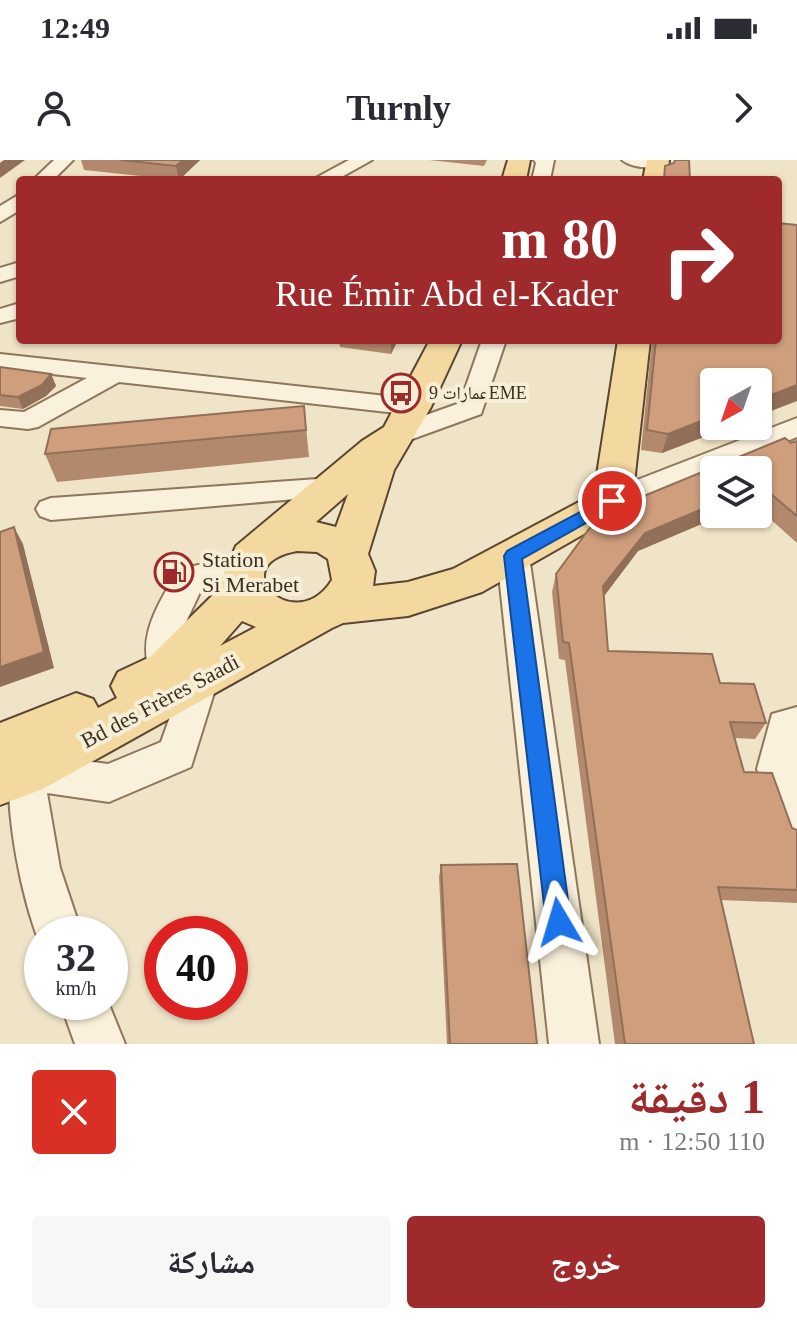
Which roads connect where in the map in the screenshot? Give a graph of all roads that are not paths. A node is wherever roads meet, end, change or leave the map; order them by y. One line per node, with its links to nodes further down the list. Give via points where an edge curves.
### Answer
1 (64, 160): 5 (street)
2 (363, 160): 6 (street)
3 (631, 160): 4 (street)
4 (657, 167)
5 (46, 176)
6 (330, 176)
7 (16, 203): 8 (street)
8 (0, 216)
9 (444, 344): 15 (main road)
10 (493, 344): 15 (street, via 472,408)
11 (633, 344): 18 (main road)
12 (0, 364): 13 (street)
13 (116, 373): 14 (street, via 28,421); 15 (street)
14 (0, 418)
15 (404, 421): 17 (main road, Bd des Frères Saadi); 21 (main road, via 375,470)
16 (797, 427): 18 (street)
17 (332, 488): 19 (street); 22 (main road, Bd des Frères Saadi)
18 (612, 501): 20 (main road)
19 (51, 509)
20 (513, 556): 23 (main road, via 467,581); 32 (street)
21 (350, 560): 22 (main road, via 337,545 308,536 276,540); 23 (main road); 24 (main road, via 354,581 347,595)
22 (250, 569): 24 (main road, via 251,604 264,613 280,618); 25 (main road, Bd des Frères Saadi)
23 (408, 599): 24 (main road)
24 (326, 612): 25 (main road, Bd des Frères Saadi)
25 (183, 676): 27 (main road, Bd des Frères Saadi)
26 (797, 724): 28 (street, via 786,726 777,769)
27 (14, 759): 29 (street, via 38,879)
28 (797, 827)
29 (52, 916)
30 (91, 1020): 31 (street)
31 (100, 1044)
32 (574, 1044)

